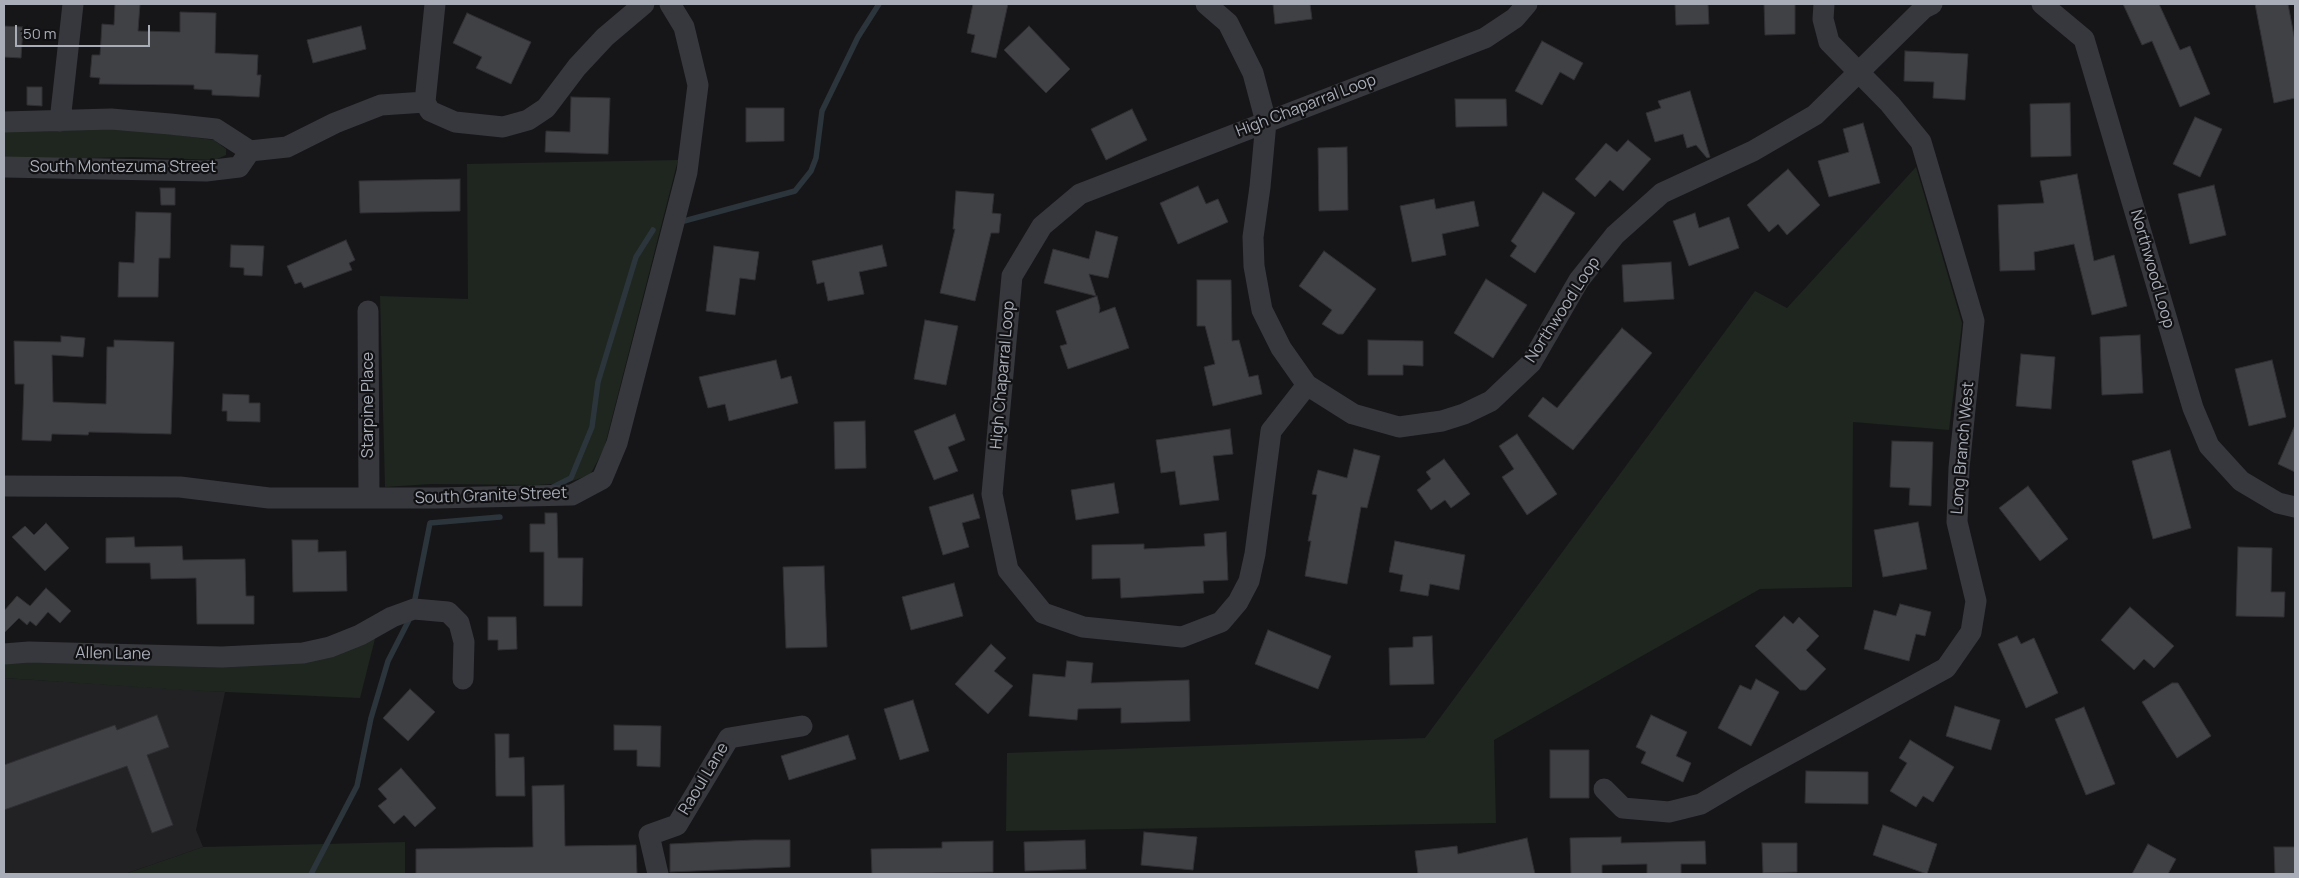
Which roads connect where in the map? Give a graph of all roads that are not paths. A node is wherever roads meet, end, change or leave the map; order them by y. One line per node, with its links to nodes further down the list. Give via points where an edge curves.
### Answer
1 (73, 4): 12 (street)
2 (435, 4): 11 (street)
3 (644, 4): 11 (street, via 576,67 546,108 528,120 503,127 455,122 430,111)
4 (670, 4): 20 (street, South Granite Street, via 684,27 698,85 688,172 617,443 602,479 572,495)
5 (1206, 4): 14 (street, Northwood Loop, via 1228,23 1253,73)
6 (1527, 4): 14 (street, High Chaparral Loop, via 1515,18 1485,38)
7 (1824, 4): 10 (street, Long Branch West, via 1823,19 1829,42)
8 (1932, 4): 10 (street, Northwood Loop)
9 (2042, 4): 21 (street, Northwood Loop, via 2084,39 2193,408 2209,446 2241,481 2278,503)
10 (1858, 72): 18 (street, Northwood Loop, via 1815,116 1753,151 1655,199 1615,235 1579,280 1531,363 1491,402 1442,421 1399,427 1353,414); 25 (street, Long Branch West, via 1890,104 1920,142 1974,321 1957,522 1976,601 1971,632 1946,668 1701,804 1669,812 1623,808)
11 (425, 102): 15 (street, via 382,105 335,123 287,147)
12 (60, 120): 13 (street); 15 (street, via 111,119 216,129)
13 (4, 122)
14 (1266, 122): 18 (street, Northwood Loop, via 1253,237 1254,266 1262,310 1280,348); 18 (street, High Chaparral Loop, via 1080,194 1042,226 1012,276 992,494 1008,570 1043,613 1083,627 1182,637 1222,622 1249,581 1272,431)
15 (250, 151): 16 (street, South Montezuma Street, via 239,166 206,171)
16 (4, 167)
17 (368, 311): 20 (street, Starpine Place)
18 (1307, 385)
19 (4, 486): 20 (street, South Granite Street, via 180,487 269,498)
20 (369, 498)
21 (2295, 507)
22 (4, 654): 23 (street, Allen Lane, via 222,657 303,654 330,647 392,617 418,609 448,612 460,623 464,642)
23 (463, 679)
24 (802, 726): 26 (street, Raoul Lane, via 728,738 677,825 649,835)
25 (1604, 789)
26 (658, 874)

